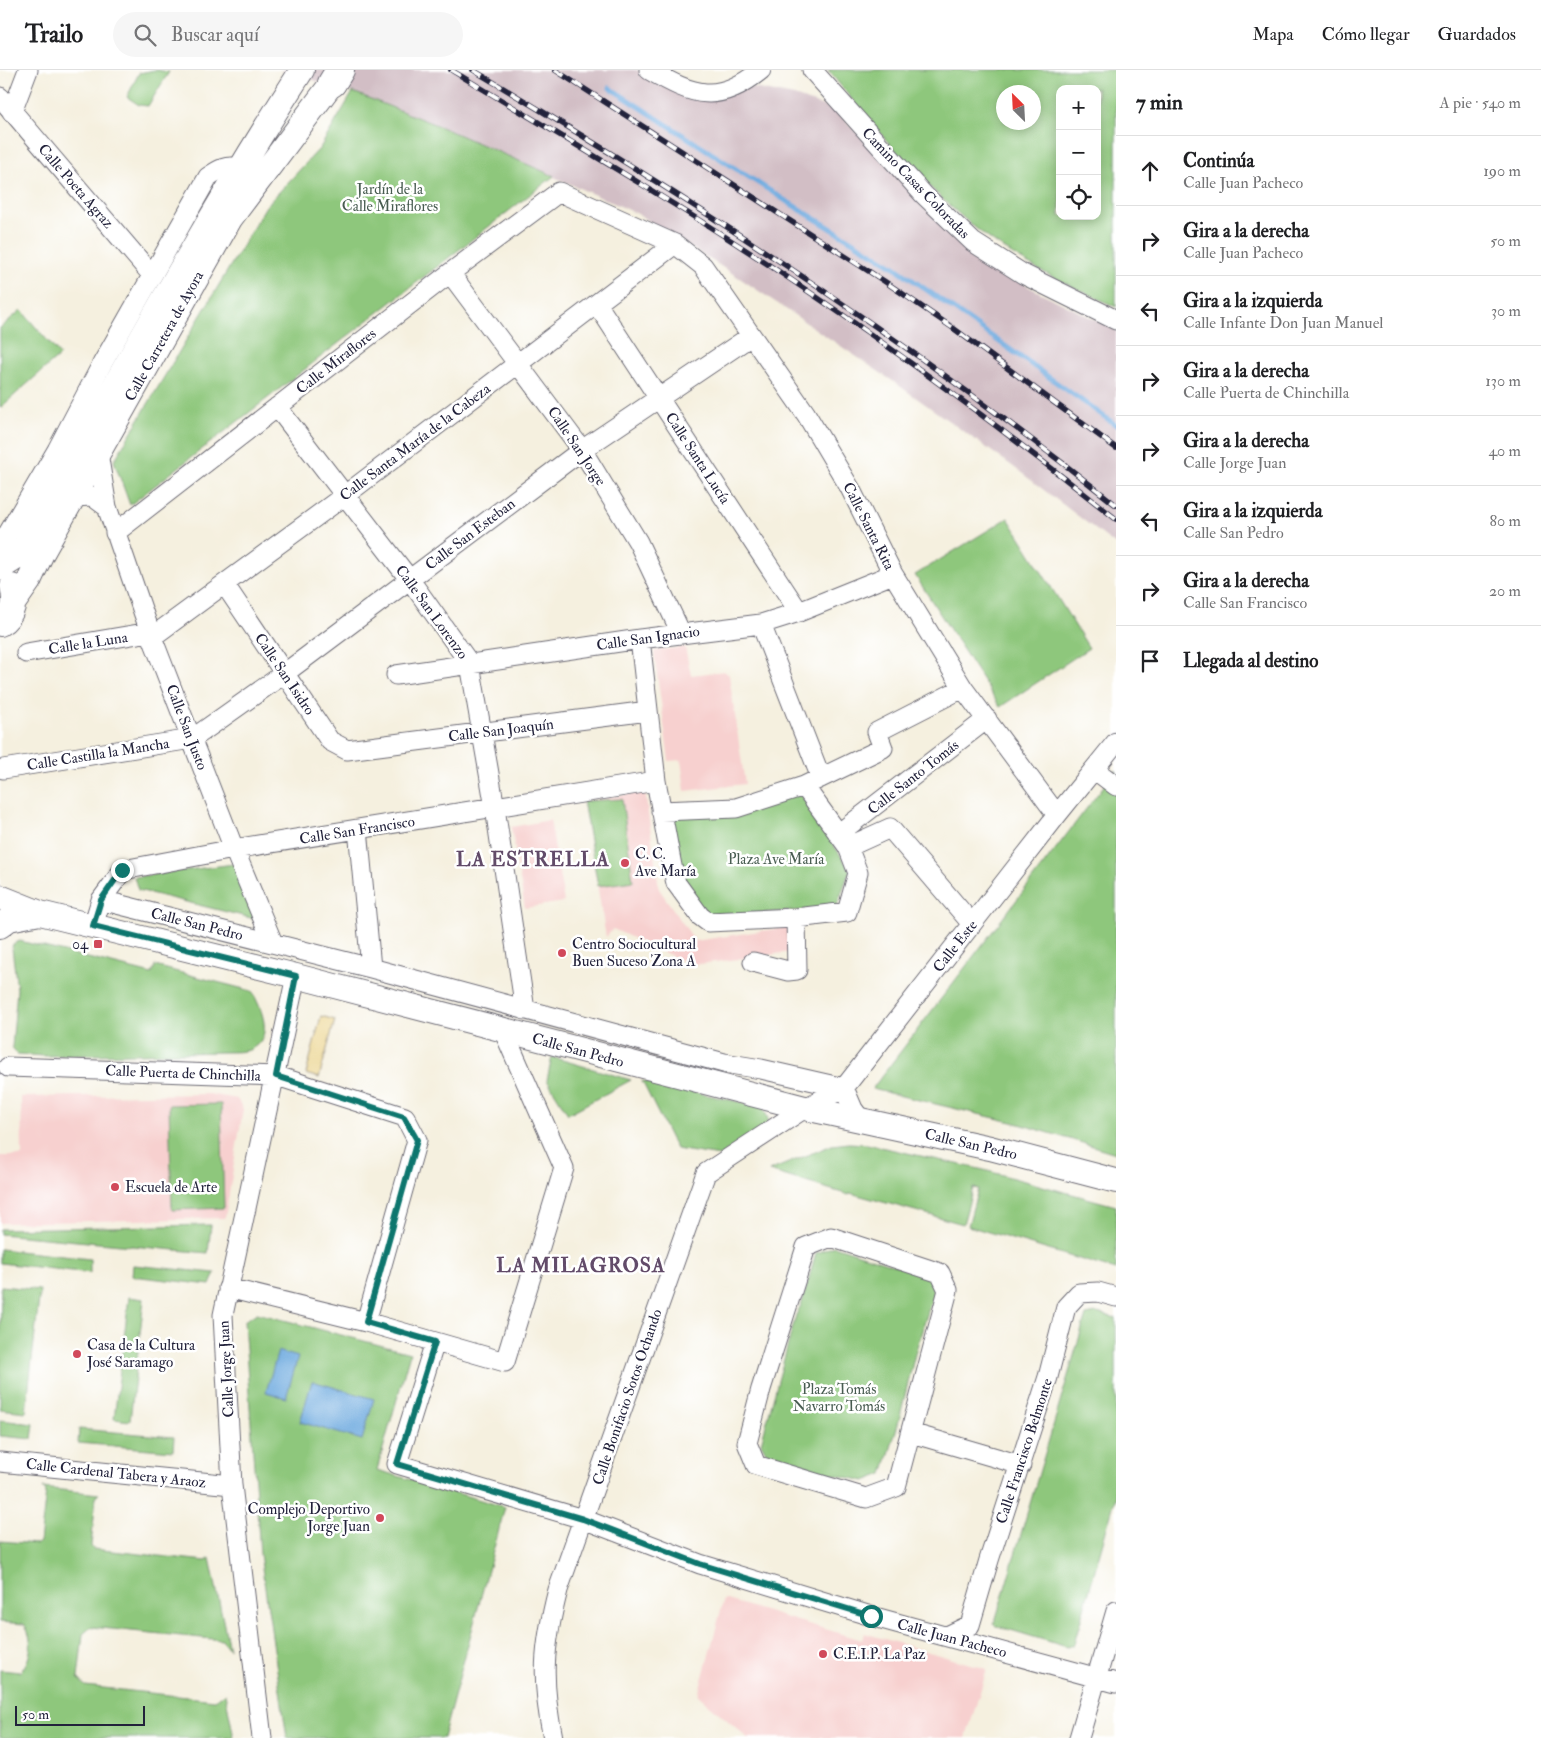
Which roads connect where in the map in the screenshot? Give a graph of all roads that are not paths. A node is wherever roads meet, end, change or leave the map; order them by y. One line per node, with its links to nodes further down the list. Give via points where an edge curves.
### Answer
1 (28, 70): 8 (street)
2 (302, 70): 9 (main road, Calle Carretera de Ayora)
3 (649, 70): 4 (street, via 686,88 716,94 746,82)
4 (761, 70)
5 (812, 70): 15 (street, Camino Casas Coloradas, via 924,195 973,242 1023,274)
6 (336, 77): 21 (main road, Calle Carretera de Ayora, via 230,219)
7 (0, 97): 8 (street, Calle Poeta Agraz)
8 (12, 112): 13 (street, Calle Poeta Agraz)
9 (239, 168): 13 (street, via 218,169 208,177); 27 (main road, Calle Carretera de Ayora, via 26,544 16,558)
10 (559, 192): 11 (street, Calle Santa Rita); 12 (street, Calle Miraflores)
11 (675, 244): 14 (street, Calle Santa María de la Cabeza); 16 (street, Calle Santa Rita, via 703,266)
12 (450, 273): 17 (street, Calle San Jorge); 19 (street, Calle Miraflores)
13 (152, 275): 26 (street)
14 (596, 304): 17 (street, Calle Santa María de la Cabeza); 18 (street, Calle Santa Lucía)
15 (1116, 320)
16 (752, 336): 18 (street, Calle San Esteban); 29 (street, Calle Santa Rita, via 806,414 850,488)
17 (518, 363): 20 (street, Calle San Jorge); 22 (street, Calle Santa María de la Cabeza)
18 (659, 398): 20 (street, Calle San Esteban); 33 (street, Calle Santa Lucía)
19 (277, 407): 22 (street, Calle San Lorenzo); 25 (street, Calle Miraflores)
20 (582, 450): 30 (street, Calle San Esteban); 36 (street, Calle San Jorge, via 638,542)
21 (98, 453): 23 (main road, Calle Carretera de Ayora); 24 (street, Calle San Justo)
22 (344, 496): 30 (street, Calle San Lorenzo); 31 (street, Calle Santa María de la Cabeza)
23 (74, 498): 24 (street, via 92,496); 32 (main road, Calle Carretera de Ayora, via 29,581)
24 (107, 507): 25 (street, Calle San Justo)
25 (115, 533): 37 (street, Calle San Justo)
26 (0, 547)
27 (0, 568)
28 (0, 573): 32 (main road, via 12,585)
29 (893, 574): 33 (street, Calle San Ignacio); 43 (street, Calle Santa Rita)
30 (410, 580): 40 (street, Calle San Lorenzo); 41 (street, Calle San Esteban)
31 (225, 585): 37 (street, Calle Santa María de la Cabeza); 41 (street, Calle San Isidro)
32 (14, 600): 35 (main road, Calle Carretera de Ayora, via 13,608)
33 (799, 612): 34 (street, Calle San Ignacio)
34 (761, 624): 36 (street, Calle San Ignacio); 53 (street)
35 (1, 626)
36 (681, 633): 38 (street, Calle San Ignacio)
37 (151, 634): 39 (street, Calle la Luna); 47 (street, Calle San Justo)
38 (640, 638): 40 (street, Calle San Ignacio); 44 (street)
39 (26, 653)
40 (470, 664): 42 (street, Calle San Ignacio); 46 (street, Calle San Lorenzo)
41 (285, 673): 47 (street, Calle San Esteban); 49 (street, Calle San Isidro, via 330,741)
42 (396, 675)
43 (964, 688): 45 (street, Calle Santa Rita); 53 (street, via 877,732 883,748)
44 (648, 711): 46 (street, Calle San Joaquín); 52 (street)
45 (987, 719): 57 (street, Calle Santa Rita); 59 (street, Calle Santo Tomás)
46 (483, 732): 49 (street, Calle San Joaquín); 55 (street, Calle San Lorenzo)
47 (192, 738): 50 (street, Calle Castilla la Mancha); 60 (street, Calle San Justo)
48 (1116, 742): 51 (street, Calle Este)
49 (353, 750)
50 (3, 769)
51 (1094, 770): 54 (street); 57 (street, Calle Este)
52 (656, 781): 55 (street, Calle San Francisco); 56 (street)
53 (812, 782): 56 (street, via 736,808); 59 (street)
54 (1116, 786)
55 (495, 808): 58 (street, Calle San Francisco); 72 (street, Calle San Lorenzo)
56 (661, 811): 64 (street, via 676,883 700,916 708,922)
57 (1056, 815): 65 (street, Calle Este)
58 (358, 829): 60 (street, Calle San Francisco); 70 (street)
59 (843, 840): 64 (street, via 858,873 847,912); 65 (street, via 890,828)
60 (234, 849): 62 (street, Calle San Francisco, via 122,870); 68 (street, Calle San Justo)
61 (0, 897): 63 (main road, Calle San Pedro)
62 (101, 900): 67 (street, Calle San Francisco); 68 (street, Calle San Pedro)
63 (40, 913): 66 (main road, Calle San Pedro, via 9,919); 67 (main road, Calle San Pedro)
64 (796, 918): 69 (street, via 797,970 788,971)
65 (972, 924): 76 (street, Calle Este)
66 (0, 926)
67 (93, 926): 71 (main road, Calle San Pedro)
68 (274, 943): 70 (street, Calle San Pedro)
69 (753, 962)
70 (371, 968): 72 (street, Calle San Pedro)
71 (296, 976): 73 (main road, Calle San Pedro); 75 (street, Calle Jorge Juan)
72 (525, 1010): 76 (street, Calle San Pedro, via 724,1063)
73 (503, 1030): 77 (main road, Calle San Pedro); 83 (street, via 564,1168 505,1362)
74 (3, 1066): 75 (street, Calle Puerta de Chinchilla)
75 (276, 1076): 80 (street, Calle Jorge Juan); 82 (street, Calle Puerta de Chinchilla, via 404,1117 417,1140)
76 (844, 1088): 77 (street, Calle Este); 78 (street)
77 (805, 1108): 78 (main road, Calle San Pedro); 88 (street, Calle Bonifacio Sotos Ochando, via 706,1173)
78 (861, 1120): 79 (main road, Calle San Pedro, via 990,1148)
79 (1116, 1181)
80 (228, 1288): 82 (street); 87 (street, Calle Jorge Juan, via 223,1315)
81 (1116, 1297): 86 (street, Calle Francisco Belmonte, via 1098,1292 1079,1293 1066,1307)
82 (366, 1322): 83 (street)
83 (435, 1342): 88 (street, Calle Juan Pacheco, via 397,1464)
84 (911, 1433): 84 (street, via 948,1290 940,1273 831,1237 806,1246 747,1443 756,1465 866,1498 896,1487); 86 (street)
85 (0, 1462): 87 (street, Calle Cardenal Tabera y Araoz)
86 (1021, 1464): 90 (street, Calle Francisco Belmonte, via 970,1625)
87 (232, 1485): 92 (street, Calle Jorge Juan)
88 (583, 1519): 90 (street, Calle Juan Pacheco, via 700,1564); 93 (street, Calle Bonifacio Sotos Ochando, via 546,1633 544,1682)
89 (1116, 1611): 91 (street)
90 (947, 1636): 91 (street, Calle Juan Pacheco)
91 (1107, 1680): 94 (street)
92 (262, 1738)
93 (553, 1738)
94 (1079, 1738)

